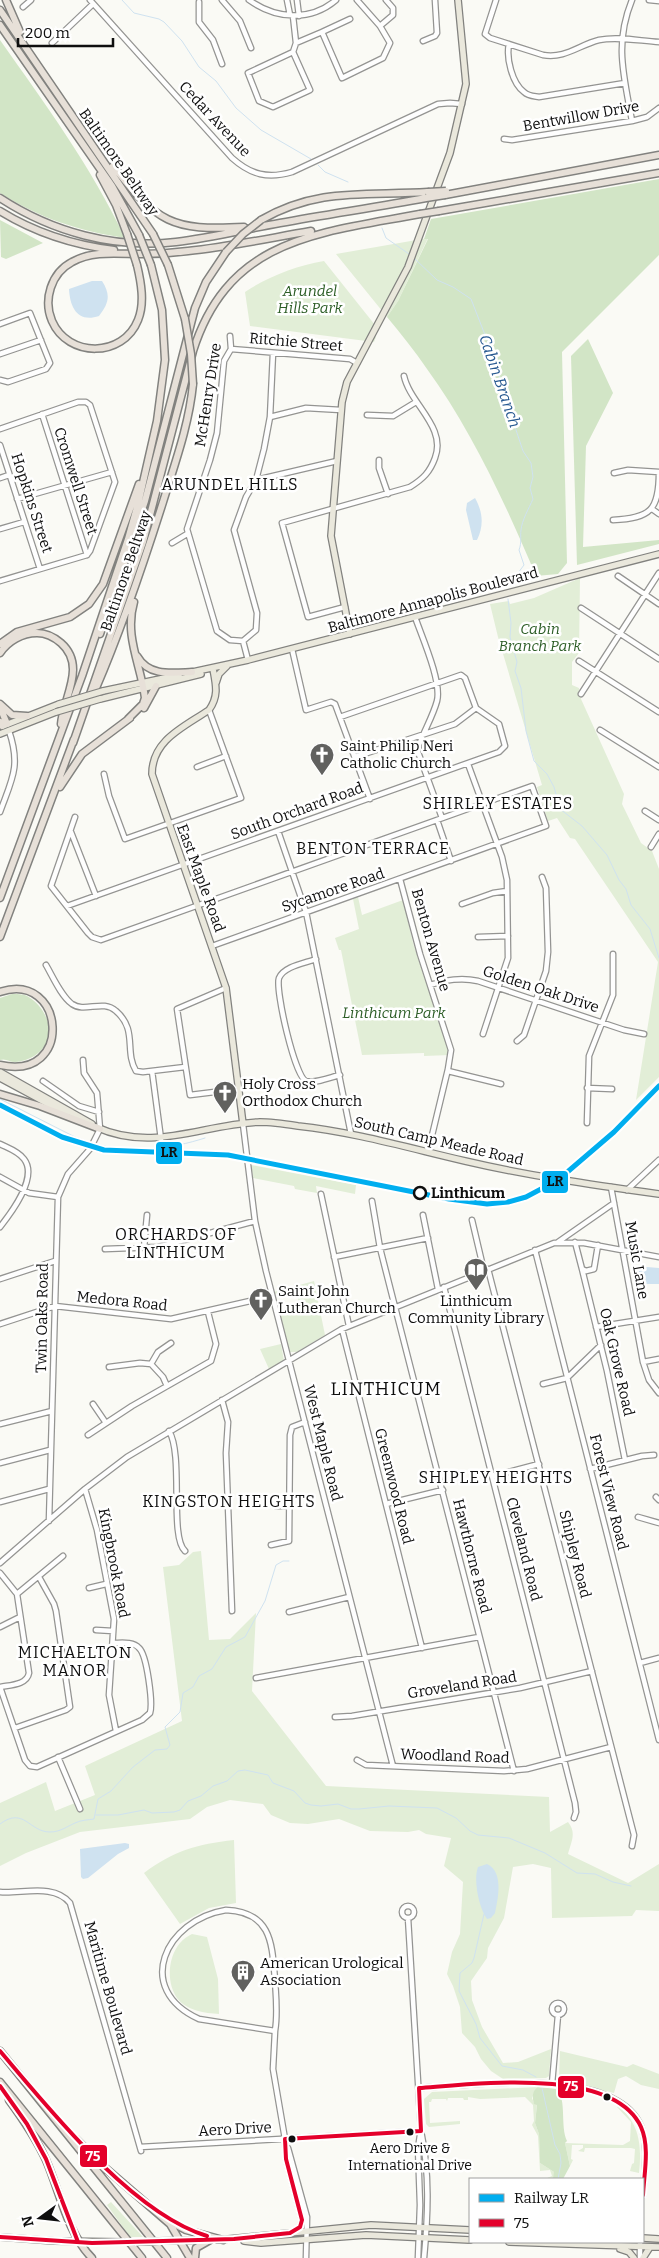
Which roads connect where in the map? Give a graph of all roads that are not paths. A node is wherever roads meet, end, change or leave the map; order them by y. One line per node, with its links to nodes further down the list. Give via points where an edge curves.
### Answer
1 (6, 0): 34 (highway, via 16,27)
2 (31, 0): 18 (street)
3 (222, 0): 31 (street, via 240,21)
4 (249, 0): 20 (street, via 265,9)
5 (288, 0): 20 (street)
6 (297, 0): 20 (street)
7 (336, 0): 20 (street, via 322,10)
8 (357, 0): 23 (street)
9 (386, 0): 23 (street, via 393,8 393,15)
10 (435, 0): 26 (street, via 435,36)
11 (458, 0): 36 (main road, via 466,76)
12 (496, 0): 30 (street, via 485,34)
13 (632, 0): 25 (street)
14 (649, 0): 16 (street)
15 (198, 1): 33 (street, via 199,22 213,40)
16 (659, 1)
17 (92, 2): 28 (street); 36 (street, Cedar Avenue, via 232,158 250,172 278,176 292,172 438,104)
18 (23, 7)
19 (0, 10): 34 (highway, Baltimore Beltway)
20 (294, 16): 29 (street)
21 (350, 19): 24 (street)
22 (0, 25): 38 (highway, Baltimore Beltway)
23 (380, 26): 24 (street, via 390,43 383,58 342,78)
24 (322, 32): 29 (street)
25 (621, 39): 27 (street); 30 (street, via 601,40 555,57); 35 (street)
26 (423, 42)
27 (659, 42)
28 (52, 43)
29 (296, 43): 32 (street)
30 (508, 44): 35 (street, via 510,66 519,88 526,94 539,97)
31 (250, 48)
32 (293, 52): 32 (street, via 310,90 272,107 259,101 248,73)
33 (222, 64)
34 (47, 78): 39 (highway, Baltimore Beltway)
35 (625, 83): 40 (street)
36 (462, 104): 56 (main road, via 418,244 399,287)
37 (659, 108): 40 (street, Bentwillow Drive, via 647,117)
38 (58, 109): 49 (highway, bridge, via 103,181 127,234 137,265 141,285 136,326 110,347 96,350 76,345 61,335 52,319 49,298 52,284 66,265 99,254); 64 (highway, Baltimore Beltway, bridge, via 112,186 139,235 151,265 160,296 165,342)
39 (73, 116): 48 (highway, via 143,202 164,218 181,225 204,228); 86 (highway, Baltimore Beltway, bridge, via 153,234 168,265 185,319 193,384 187,425)
40 (632, 121): 41 (street, Bentwillow Drive, via 516,140)
41 (504, 139)
42 (659, 156): 44 (highway, bridge)
43 (659, 173): 47 (highway, bridge)
44 (427, 195): 48 (highway); 112 (highway, bridge, via 324,196 286,208 262,220 226,252 206,282 195,308 143,509 104,624)
45 (0, 198): 48 (highway, via 54,226 84,236 124,242 176,242)
46 (0, 211): 49 (highway, via 36,229 80,244 124,251)
47 (374, 222): 49 (highway); 130 (highway, via 310,235 265,255 228,287 206,319 193,351 143,542)
48 (277, 224)
49 (176, 252)
50 (0, 324): 52 (street, via 30,314)
51 (230, 336): 53 (street, McHenry Drive)
52 (41, 340): 55 (street); 58 (street, via 49,366 8,382)
53 (231, 349): 54 (street, Ritchie Street); 84 (street, McHenry Drive, via 224,361 217,433)
54 (273, 353): 56 (street, Ritchie Street, via 350,359); 63 (street)
55 (0, 354)
56 (357, 363): 60 (main road, via 345,388)
57 (404, 376): 59 (street)
58 (0, 380)
59 (416, 402): 62 (street, via 393,416); 76 (street, via 435,432 437,455 422,480)
60 (341, 410): 63 (street, via 306,408); 68 (main road)
61 (42, 414): 65 (street); 69 (street, via 86,402 92,409); 75 (street, Cromwell Street)
62 (367, 415)
63 (270, 417): 74 (street)
64 (157, 421): 101 (highway, via 138,488 98,592 89,604 70,617 17,632); 112 (highway, Baltimore Beltway, via 128,539)
65 (0, 429)
66 (0, 445): 72 (street, Hopkins Street)
67 (379, 460): 76 (street)
68 (337, 461): 74 (street); 79 (main road)
69 (112, 472): 75 (street); 88 (street, via 115,484)
70 (659, 472): 71 (street, via 628,470); 78 (street, via 657,498)
71 (614, 473)
72 (9, 475): 73 (street); 77 (street, Hopkins Street)
73 (0, 478)
74 (256, 480): 100 (street, via 234,530 257,613 256,630)
75 (65, 486): 77 (street); 88 (street, Cromwell Street)
76 (388, 494): 79 (street)
77 (17, 500): 82 (street, Hopkins Street)
78 (652, 508): 80 (street); 81 (street, via 636,518)
79 (333, 510): 95 (main road, via 332,543); 95 (street, via 282,523 308,617)
80 (659, 514)
81 (613, 520)
82 (24, 522): 83 (street); 89 (street, Hopkins Street)
83 (0, 529)
84 (187, 534): 85 (street); 100 (street, via 217,631 230,640)
85 (172, 543)
86 (150, 544): 103 (highway, via 131,614); 130 (highway, Baltimore Beltway, via 121,629)
87 (659, 554): 97 (main road, Baltimore Annapolis Boulevard)
88 (87, 555): 89 (street)
89 (40, 569): 92 (street)
90 (659, 573): 93 (street)
91 (618, 576): 93 (street)
92 (0, 580)
93 (645, 595): 94 (street); 99 (street)
94 (659, 604)
95 (345, 607): 98 (main road)
96 (581, 608): 99 (street)
97 (415, 617): 98 (main road, Baltimore Annapolis Boulevard); 113 (street)
98 (350, 634): 102 (main road, Baltimore Annapolis Boulevard)
99 (620, 634): 105 (street); 110 (street)
100 (243, 641): 106 (street)
101 (0, 644)
102 (292, 649): 106 (main road, Baltimore Annapolis Boulevard); 123 (street, via 306,710 331,702)
103 (134, 650): 111 (highway, via 143,664 154,671); 115 (highway)
104 (0, 652): 127 (highway, via 14,640 38,633 55,638 68,650 74,674)
105 (659, 659)
106 (248, 660): 108 (main road, Baltimore Annapolis Boulevard)
107 (579, 661): 110 (street)
108 (229, 665): 109 (main road, Baltimore Annapolis Boulevard); 114 (main road, via 219,674)
109 (213, 669): 111 (main road, Baltimore Annapolis Boulevard); 114 (main road)
110 (596, 672): 117 (street); 121 (street)
111 (195, 674): 114 (main road, via 208,676); 115 (main road, Baltimore Annapolis Boulevard); 116 (main road, Baltimore Annapolis Boulevard)
112 (82, 676): 127 (highway, Baltimore Beltway)
113 (435, 683): 119 (street, via 458,675 463,677); 123 (street); 129 (street, via 436,702)
114 (216, 684): 120 (main road, via 216,697)
115 (142, 685): 116 (main road, Baltimore Annapolis Boulevard); 122 (main road, Baltimore Annapolis Boulevard, bridge, via 103,691); 124 (highway, via 145,701); 125 (main road, Baltimore Annapolis Boulevard, bridge)
116 (156, 686): 124 (highway, via 146,705)
117 (581, 694)
118 (0, 705): 122 (highway, via 12,715); 125 (highway)
119 (476, 708): 129 (street, via 460,721); 133 (street, South Orchard Road, via 499,724 504,749)
120 (209, 710): 131 (street); 146 (main road, East Maple Road, via 164,742 153,760 153,781)
121 (659, 712)
122 (27, 716): 125 (main road, Baltimore Annapolis Boulevard)
123 (340, 717): 132 (street)
124 (128, 719): 143 (highway, via 90,746 79,758)
125 (3, 726): 128 (main road, Baltimore Annapolis Boulevard); 141 (street, via 15,752 16,766)
126 (600, 730): 135 (street)
127 (61, 733): 159 (highway, Baltimore Beltway)
128 (0, 734)
129 (423, 735): 132 (street); 137 (street, via 418,752)
130 (72, 743): 143 (highway, Baltimore Beltway)
131 (226, 756): 134 (street); 146 (street, via 241,798)
132 (355, 757): 138 (street)
133 (468, 764): 137 (street, South Orchard Road); 139 (street)
134 (197, 767)
135 (659, 767)
136 (104, 774): 146 (street, via 125,839)
137 (427, 778): 138 (street, South Orchard Road); 144 (street)
138 (370, 799): 147 (street, South Orchard Road)
139 (483, 804): 144 (street); 150 (street); 150 (street, Sycamore Road, via 532,786 546,826)
140 (645, 811): 145 (street)
141 (0, 812)
142 (75, 817): 148 (street)
143 (45, 818): 165 (highway, Baltimore Beltway)
144 (439, 819): 152 (street); 154 (street)
145 (659, 820)
146 (168, 825): 153 (main road, East Maple Road)
147 (278, 831): 153 (street, South Orchard Road); 154 (street)
148 (71, 832): 158 (street); 161 (street, via 48,886)
149 (659, 834): 151 (street)
150 (497, 844): 152 (street, Sycamore Road); 157 (street, via 506,868)
151 (651, 847)
152 (451, 861): 156 (street, Sycamore Road)
153 (183, 865): 158 (street, South Orchard Road); 162 (main road, East Maple Road)
154 (292, 872): 162 (street); 163 (street)
155 (542, 877): 175 (street, via 546,888 548,952 546,971)
156 (400, 879): 163 (street, Sycamore Road); 171 (street, Benton Avenue)
157 (507, 891): 160 (street); 164 (street)
158 (96, 896): 161 (street, South Orchard Road)
159 (0, 898)
160 (462, 904)
161 (67, 906): 162 (street, via 88,933 97,939 105,939)
162 (197, 906): 167 (main road, East Maple Road)
163 (306, 912): 167 (street, Sycamore Road); 169 (street)
164 (508, 936): 166 (street); 173 (street, via 508,958)
165 (0, 937)
166 (478, 937)
167 (212, 946): 172 (main road, East Maple Road)
168 (613, 954): 176 (street, via 613,995)
169 (316, 959): 186 (street); 186 (street, via 281,974 278,982 282,1006 300,1076 311,1081)
170 (46, 965): 183 (street, via 72,1004 84,1008 108,1006 116,1010 129,1029 136,1071)
171 (430, 985): 173 (street, Golden Oak Drive, via 466,978); 184 (street, Benton Avenue, via 451,1050)
172 (226, 988): 182 (street, via 177,1010); 191 (main road, East Maple Road)
173 (499, 988): 175 (street, Golden Oak Drive); 177 (street)
174 (0, 992): 181 (highway, via 22,990 36,996 47,1007 53,1028 50,1046 34,1062 17,1067)
175 (536, 1001): 176 (street, Golden Oak Drive); 179 (street, via 524,1035)
176 (603, 1023): 178 (street, Golden Oak Drive); 190 (street, via 590,1056)
177 (483, 1034)
178 (644, 1034)
179 (517, 1041)
180 (83, 1060): 194 (street, via 84,1073 96,1089)
181 (0, 1065)
182 (185, 1067): 183 (street); 191 (street, via 190,1095)
183 (152, 1071): 199 (street)
184 (448, 1071): 189 (street); 201 (street, Benton Avenue)
185 (0, 1072): 197 (main road, via 72,1110)
186 (340, 1075): 198 (street)
187 (0, 1078): 197 (main road)
188 (43, 1081): 194 (street, via 78,1106)
189 (501, 1084)
190 (587, 1088): 192 (street); 195 (street)
191 (239, 1089): 196 (main road, East Maple Road)
192 (612, 1089)
193 (0, 1094): 197 (highway)
194 (99, 1112): 197 (street)
195 (587, 1123)
196 (243, 1124): 198 (main road, South Camp Meade Road, via 269,1122); 199 (main road, South Camp Meade Road); 215 (street, West Maple Road)
197 (100, 1129): 199 (main road, South Camp Meade Road, via 123,1136); 209 (street, Twin Oaks Road, via 90,1149 68,1174)
198 (351, 1134): 201 (main road, South Camp Meade Road)
199 (161, 1139)
200 (0, 1144): 205 (street, via 25,1160 28,1173)
201 (428, 1152): 204 (main road, South Camp Meade Road, via 512,1171)
202 (659, 1160): 206 (street)
203 (0, 1177): 205 (street)
204 (611, 1187): 206 (main road, South Camp Meade Road); 211 (street, Music Lane)
205 (23, 1190): 209 (street); 216 (street)
206 (627, 1190): 208 (main road, South Camp Meade Road)
207 (321, 1194): 228 (street)
208 (659, 1194)
209 (58, 1197): 229 (street, Twin Oaks Road)
210 (372, 1202): 223 (street, Hawthorne Road)
211 (614, 1203): 217 (street); 226 (street, Music Lane)
212 (147, 1215): 222 (street)
213 (423, 1215): 218 (street)
214 (472, 1220): 231 (street, Shipley Road)
215 (255, 1221): 222 (street); 235 (street, West Maple Road)
216 (0, 1227)
217 (570, 1235): 219 (street, Oak Grove Road); 220 (street)
218 (428, 1238): 223 (street); 234 (street)
219 (573, 1242): 220 (street); 221 (street); 230 (street, Oak Grove Road)
220 (558, 1243): 225 (street)
221 (598, 1245): 226 (street); 230 (street, via 594,1269)
222 (144, 1248): 224 (street)
223 (380, 1248): 228 (street); 237 (street, Hawthorne Road)
224 (105, 1249)
225 (535, 1250): 231 (street); 252 (street, Forest View Road)
226 (623, 1250): 227 (street); 240 (street, Music Lane)
227 (659, 1257)
228 (334, 1258): 242 (street)
229 (56, 1261): 232 (street); 236 (street, Twin Oaks Road)
230 (582, 1269): 243 (street, Oak Grove Road)
231 (486, 1270): 233 (street); 268 (street, Shipley Road)
232 (0, 1279)
233 (444, 1286): 234 (street); 270 (street, Cleveland Road)
234 (438, 1289): 237 (street)
235 (272, 1296): 238 (street, Medora Road); 248 (street, West Maple Road)
236 (55, 1306): 238 (street, Medora Road, via 166,1319); 241 (street, Medora Road); 258 (street, Twin Oaks Road)
237 (395, 1307): 242 (street); 273 (street, Hawthorne Road)
238 (208, 1312): 254 (street, via 216,1338 214,1356 202,1367)
239 (659, 1317): 240 (street)
240 (635, 1321): 243 (street); 249 (street, Music Lane)
241 (0, 1324)
242 (349, 1326): 244 (street)
243 (596, 1327): 246 (street, Oak Grove Road)
244 (342, 1329): 248 (street); 275 (street, Greenwood Road)
245 (171, 1342): 250 (street, via 158,1352)
246 (601, 1345): 252 (street); 266 (street, Oak Grove Road)
247 (659, 1359): 249 (street)
248 (289, 1362): 256 (street); 259 (street, West Maple Road)
249 (642, 1362): 255 (street, Music Lane, via 649,1380)
250 (151, 1364): 251 (street); 254 (street, via 160,1372)
251 (109, 1367)
252 (567, 1378): 253 (street); 269 (street, Forest View Road)
253 (543, 1384)
254 (167, 1386): 260 (street)
255 (659, 1393)
256 (222, 1400): 262 (street); 291 (street, via 228,1422 226,1453)
257 (93, 1404): 260 (street)
258 (52, 1411): 261 (street); 264 (street, Twin Oaks Road)
259 (305, 1422): 277 (street, via 295,1425 290,1435); 290 (street, West Maple Road)
260 (106, 1423): 263 (street)
261 (0, 1424)
262 (169, 1431): 272 (street, via 114,1466); 282 (street, via 173,1441 178,1500 178,1539)
263 (88, 1435)
264 (50, 1450): 267 (street); 271 (street, Twin Oaks Road)
265 (654, 1455): 266 (street)
266 (625, 1460): 269 (street)
267 (0, 1463)
268 (539, 1464): 270 (street); 303 (street, Shipley Road)
269 (590, 1469): 302 (street, Forest View Road)
270 (493, 1476): 305 (street, Cleveland Road)
271 (49, 1489): 274 (street); 279 (street, Twin Oaks Road)
272 (85, 1490): 279 (street); 287 (street, Kingbrook Road)
273 (442, 1490): 275 (street); 297 (street, Hawthorne Road)
274 (0, 1502)
275 (386, 1504): 299 (street, Greenwood Road)
276 (276, 1506): 277 (street)
277 (289, 1506): 281 (street, via 289,1541)
278 (638, 1517): 280 (street)
279 (49, 1521): 284 (street)
280 (659, 1523)
281 (271, 1545)
282 (185, 1551)
283 (63, 1556): 286 (street)
284 (0, 1563)
285 (0, 1573): 289 (street)
286 (39, 1577): 289 (street); 310 (street, via 56,1611 70,1707)
287 (106, 1584): 288 (street); 296 (street, Kingbrook Road)
288 (89, 1588)
289 (17, 1594): 293 (street)
290 (350, 1597): 292 (street); 300 (street, West Maple Road)
291 (232, 1611)
292 (289, 1612)
293 (20, 1617): 294 (street); 306 (street, via 28,1677 23,1682)
294 (0, 1627)
295 (96, 1630): 296 (street)
296 (113, 1630): 298 (street, Kingbrook Road)
297 (480, 1637): 299 (street); 307 (street, Hawthorne Road)
298 (113, 1642): 311 (street, Kingbrook Road, via 109,1695); 311 (street, via 133,1644 143,1652 152,1703 147,1717)
299 (422, 1648): 300 (street)
300 (365, 1658): 304 (street); 308 (street, West Maple Road)
301 (659, 1658): 302 (street)
302 (640, 1663): 312 (street, Forest View Road)
303 (592, 1671): 305 (street, Groveland Road); 313 (street, Shipley Road)
304 (256, 1678)
305 (545, 1683): 307 (street, Groveland Road); 315 (street, Cleveland Road)
306 (0, 1687): 310 (street)
307 (494, 1692): 308 (street, Groveland Road); 318 (street, Hawthorne Road)
308 (379, 1712): 309 (street, Groveland Road); 317 (street, West Maple Road)
309 (335, 1717)
310 (14, 1728): 314 (street, via 30,1766)
311 (116, 1731): 314 (street)
312 (659, 1740)
313 (611, 1748): 315 (street, Woodland Road); 321 (street, Shipley Road, via 634,1835)
314 (58, 1757): 319 (street)
315 (565, 1759): 318 (street, Woodland Road); 320 (street, Cleveland Road, via 575,1803)
316 (356, 1760): 317 (street, Woodland Road, via 366,1765)
317 (393, 1766): 318 (street, Woodland Road)
318 (514, 1771)
319 (80, 1809)
320 (574, 1818)
321 (632, 1846)
322 (0, 1892): 334 (street, Maritime Boulevard, via 49,1892 70,1903)
323 (408, 1918): 330 (street)
324 (558, 2015): 328 (street)
325 (275, 2031): 325 (street, via 199,2019 181,2008 168,1992 164,1975 166,1952 176,1935 190,1924 226,1910 244,1912 260,1923 272,1943 277,2014); 333 (street, via 273,2069)
326 (0, 2051): 331 (highway)
327 (0, 2082): 361 (highway)
328 (552, 2084): 330 (street, via 524,2082); 335 (street, via 606,2095 621,2102 634,2114 642,2128 645,2144)
329 (0, 2086): 353 (highway, via 27,2124 46,2159)
330 (419, 2088): 332 (street)
331 (51, 2112): 336 (highway, via 103,2166); 362 (highway)
332 (421, 2131): 333 (street, Aero Drive); 337 (street, via 418,2148); 338 (street, via 426,2151)
333 (285, 2139): 334 (street, Aero Drive); 340 (street, via 306,2211); 341 (street, via 287,2164 302,2220 300,2227)
334 (141, 2149)
335 (644, 2178)
336 (163, 2218): 350 (highway, via 186,2230); 352 (highway)
337 (419, 2227): 338 (main road); 340 (main road, via 362,2226); 343 (street)
338 (426, 2228): 339 (main road); 344 (street)
339 (469, 2230)
340 (307, 2231): 341 (main road); 347 (street); 354 (main road, via 302,2235 267,2238)
341 (290, 2233): 346 (main road)
342 (0, 2237): 353 (main road)
343 (419, 2237): 344 (main road); 347 (main road, via 366,2235); 366 (street)
344 (426, 2237): 351 (main road); 367 (street)
345 (644, 2238): 348 (main road)
346 (234, 2239): 350 (main road); 354 (main road)
347 (306, 2239): 354 (main road); 365 (street)
348 (659, 2239)
349 (210, 2240): 350 (main road); 352 (main road); 364 (highway, via 196,2248)
350 (223, 2240)
351 (469, 2240)
352 (180, 2241): 353 (main road, bridge); 363 (highway)
353 (78, 2242): 360 (highway)
354 (261, 2243)
355 (534, 2243): 357 (main road)
356 (640, 2244): 357 (main road); 358 (main road); 369 (street)
357 (604, 2246): 368 (main road, via 625,2250)
358 (650, 2247): 359 (main road); 369 (main road)
359 (659, 2247)
360 (92, 2258)
361 (142, 2258)
362 (167, 2258)
363 (190, 2258)
364 (195, 2258)
365 (306, 2258)
366 (418, 2258)
367 (424, 2258)
368 (634, 2258)
369 (642, 2258)

